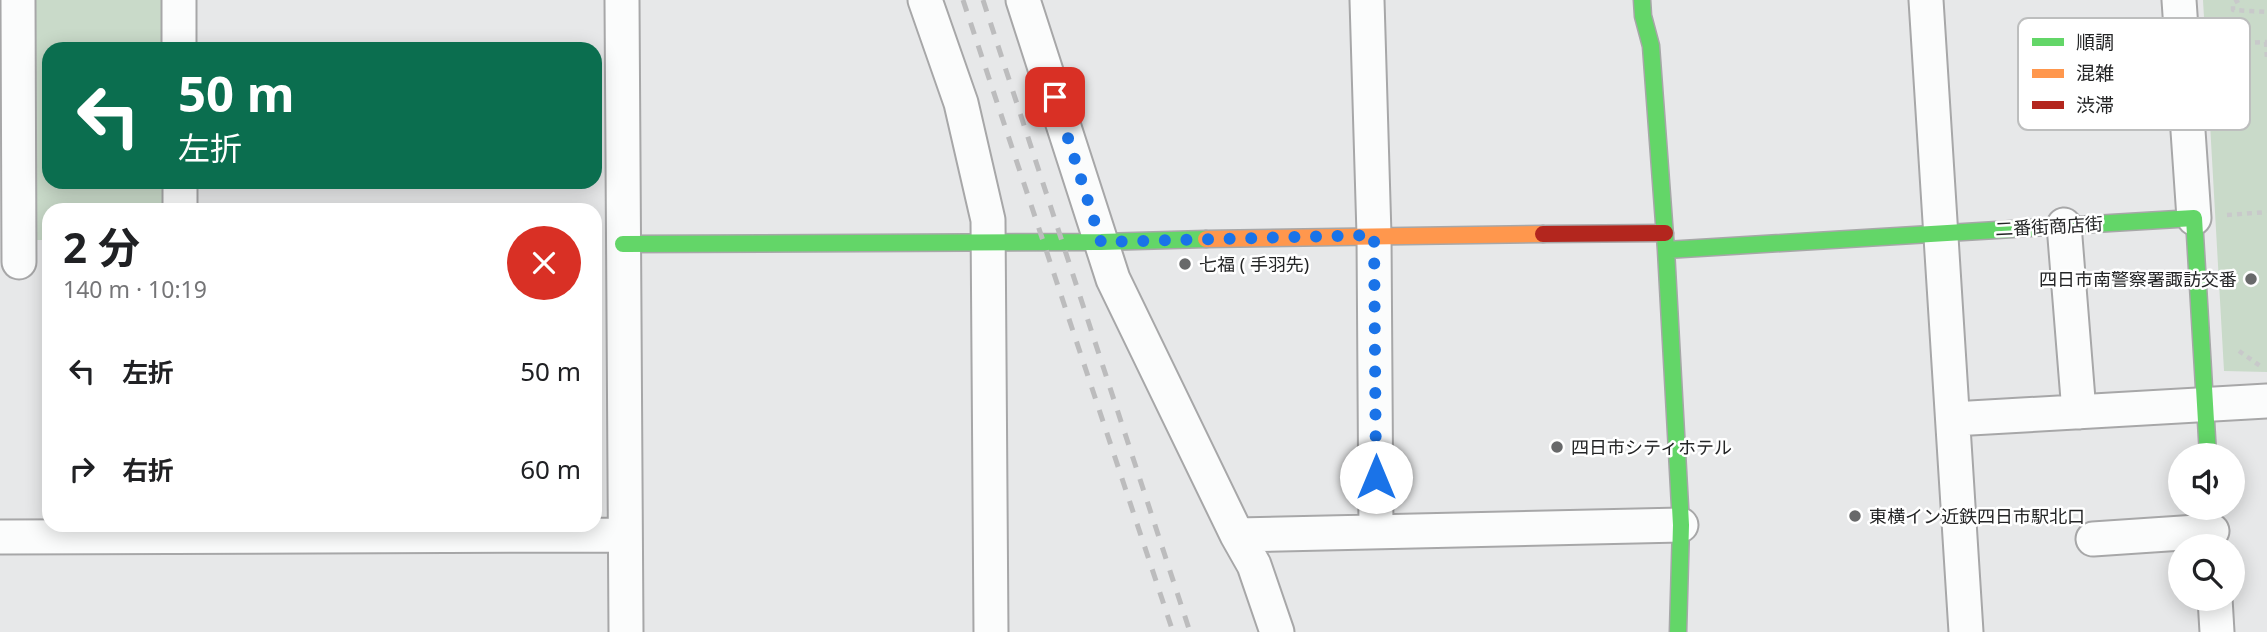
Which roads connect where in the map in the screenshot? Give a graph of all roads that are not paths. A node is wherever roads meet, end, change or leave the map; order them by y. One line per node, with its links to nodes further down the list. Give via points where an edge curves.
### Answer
1 (18, 0): 22 (street)
2 (179, 0): 11 (street)
3 (622, 0): 20 (street)
4 (925, 0): 18 (street, via 961,103)
5 (1023, 0): 19 (street)
6 (1367, 0): 17 (street)
7 (1642, 0): 15 (street, via 1651,46)
8 (1926, 0): 16 (street)
9 (2179, 0): 10 (street)
10 (2181, 18)
11 (179, 42)
12 (2188, 130): 13 (street)
13 (2194, 218): 14 (street, 二番街商店街); 24 (street)
14 (2064, 225): 16 (street, 二番街商店街); 25 (street)
15 (1665, 233): 17 (street); 21 (street)
16 (1940, 233): 21 (street, 二番街商店街); 26 (street)
17 (1374, 235): 19 (street); 30 (street)
18 (990, 242): 19 (street); 20 (street); 39 (street)
19 (1101, 242): 34 (street, via 1113,279)
20 (613, 250): 33 (street)
21 (1667, 250): 28 (street)
22 (23, 262)
23 (2267, 401): 24 (street)
24 (2206, 403): 25 (street); 27 (street)
25 (2079, 412): 26 (street)
26 (1953, 419): 42 (street)
27 (2208, 443)
28 (1681, 525): 30 (street); 41 (street)
29 (2212, 528): 36 (street)
30 (1376, 531): 34 (street)
31 (149, 532): 35 (street)
32 (290, 532): 33 (street)
33 (625, 535): 38 (street)
34 (1237, 535): 40 (street, via 1254,565)
35 (0, 537)
36 (2093, 539)
37 (2216, 611): 43 (street)
38 (626, 632)
39 (991, 632)
40 (1277, 632)
41 (1678, 632)
42 (1966, 632)
43 (2217, 632)

